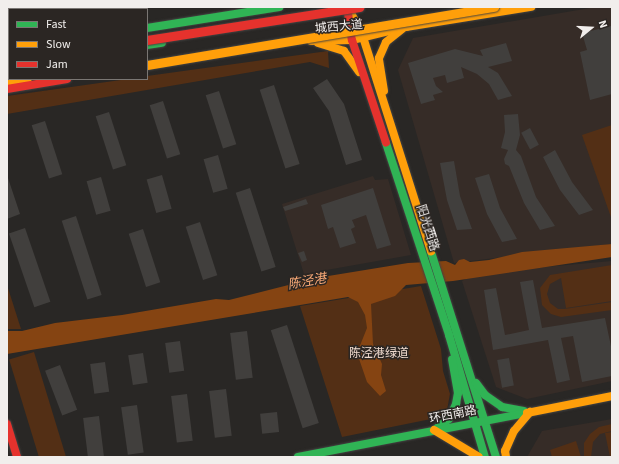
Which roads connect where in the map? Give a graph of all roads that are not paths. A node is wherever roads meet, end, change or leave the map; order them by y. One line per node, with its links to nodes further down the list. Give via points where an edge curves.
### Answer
1 (279, 7): 8 (main road)
2 (339, 7): 13 (main road, 城西大道, via 305,20)
3 (348, 7): 9 (main road); 11 (main road, 阳光西路)
4 (359, 7): 10 (main road, bridge)
5 (494, 7): 15 (main road, bridge)
6 (531, 7): 7 (main road, 城西大道)
7 (406, 27): 9 (main road, 城西大道); 21 (main road, via 386,42 379,58)
8 (148, 28)
9 (363, 37): 11 (main road, 城西大道); 21 (main road)
10 (148, 40)
11 (352, 40): 12 (main road, 城西大道); 20 (main road, 阳光西路)
12 (306, 42): 14 (main road, 城西大道, via 229,48); 20 (main road, via 328,44 344,51)
13 (148, 45)
14 (148, 61)
15 (148, 66)
16 (23, 80): 18 (main road)
17 (60, 80): 19 (main road)
18 (7, 83)
19 (7, 89)
20 (368, 89): 22 (main road, 阳光西路)
21 (386, 113): 22 (main road)
22 (428, 258): 23 (main road, 阳光西路)
23 (438, 288): 24 (main road, 阳光西路); 25 (main road, 阳光西路)
24 (453, 349): 29 (main road, 阳光西路); 31 (main road, via 452,365 458,393 456,404 449,419)
25 (472, 377): 27 (main road, via 485,395 502,408); 28 (main road, 阳光西路)
26 (612, 396): 27 (main road, 环西南路)
27 (530, 412): 28 (main road, 环西南路); 38 (main road, via 514,431 505,451)
28 (485, 421): 29 (main road, 环西南路); 37 (main road, 阳光西路)
29 (475, 423): 31 (main road, 环西南路); 36 (main road, 阳光西路)
30 (7, 424): 32 (main road)
31 (434, 430): 34 (main road, 环西南路); 35 (main road)
32 (16, 453): 33 (main road)
33 (21, 457)
34 (298, 457)
35 (479, 457)
36 (485, 457)
37 (496, 457)
38 (506, 457)

